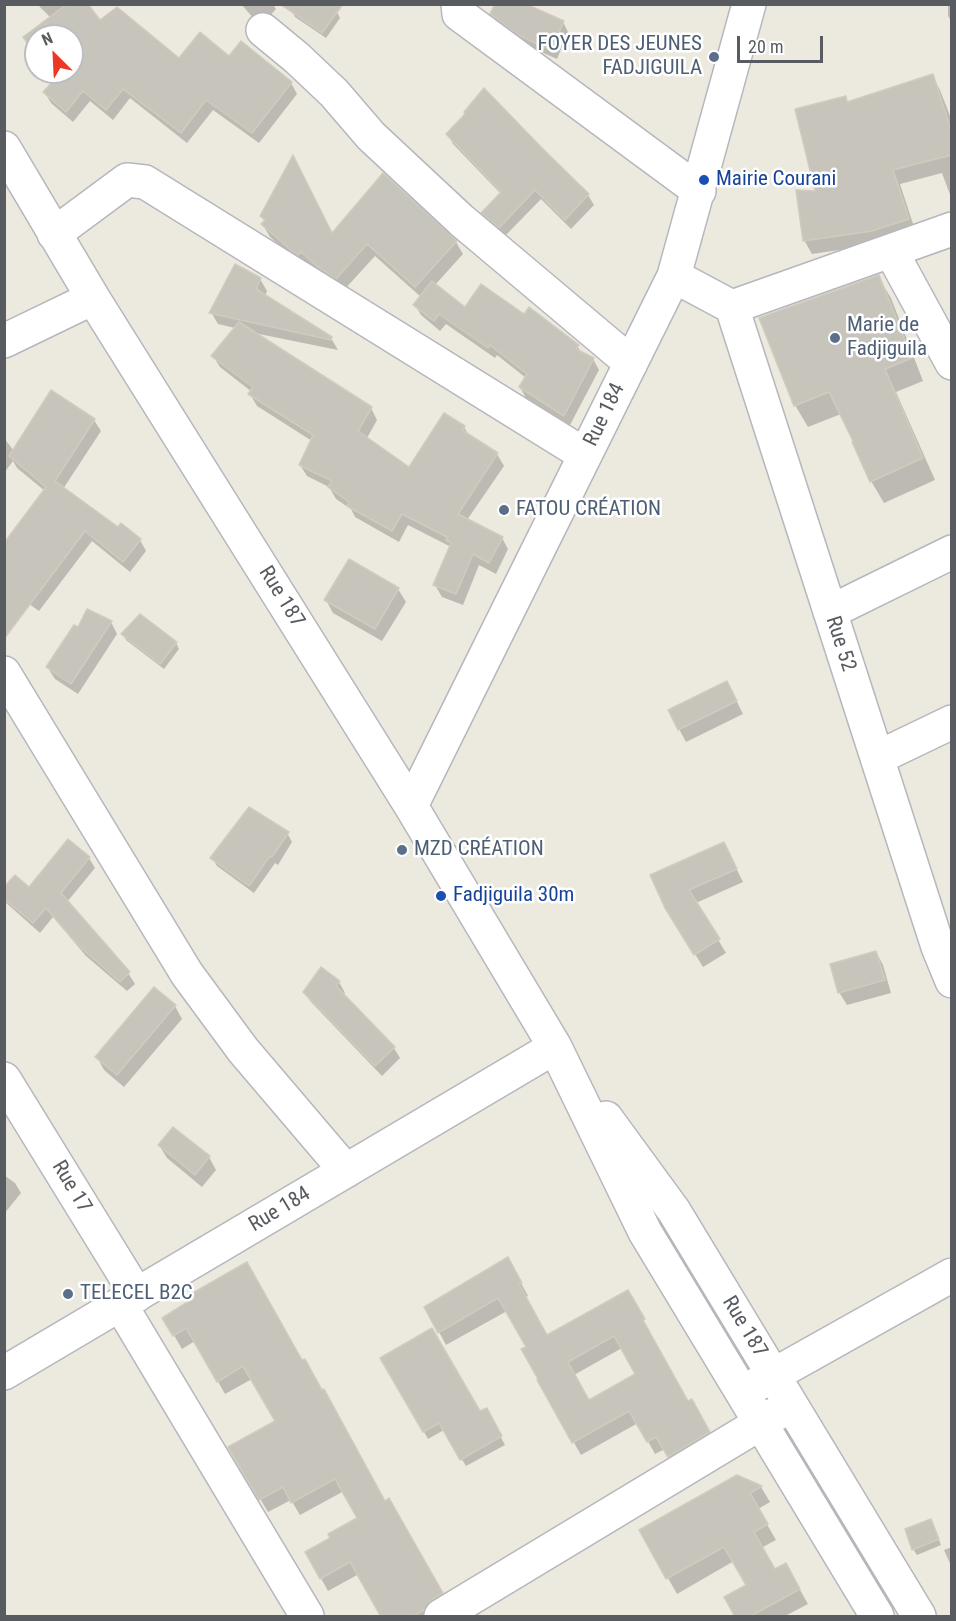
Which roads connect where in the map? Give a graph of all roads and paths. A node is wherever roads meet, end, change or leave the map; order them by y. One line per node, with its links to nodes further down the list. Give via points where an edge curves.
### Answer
1 (458, 4): 5 (street, via 459,14)
2 (749, 4): 5 (street, Rue 184)
3 (263, 30): 13 (street, via 334,93 371,136 461,220)
4 (4, 148): 7 (street, Rue 187)
5 (699, 191): 9 (street, Rue 184)
6 (951, 229): 8 (street)
7 (54, 234): 10 (street, Rue 187); 15 (street, via 127,180 145,182)
8 (891, 250): 11 (street); 14 (street)
9 (674, 276): 11 (street); 13 (street, Rue 184)
10 (93, 298): 12 (street); 21 (street, Rue 187)
11 (732, 307): 17 (street, Rue 52)
12 (4, 341)
13 (631, 363): 15 (street, Rue 184)
14 (951, 363)
15 (585, 455): 21 (street, Rue 184)
16 (951, 552): 17 (street)
17 (830, 612): 20 (street, Rue 52)
18 (4, 673): 26 (street, via 187,974 243,1050)
19 (951, 722): 20 (street)
20 (877, 758): 22 (street, Rue 52)
21 (411, 806): 24 (street, Rue 187)
22 (945, 942): 23 (street, Rue 52)
23 (951, 981)
24 (555, 1047): 26 (street, Rue 184); 30 (street, Rue 187, via 674,1211); 31 (street, Rue 187, via 645,1232)
25 (4, 1078): 28 (street, Rue 17)
26 (346, 1171): 28 (street, Rue 184)
27 (951, 1275): 30 (street)
28 (128, 1300): 29 (street, Rue 184); 36 (street, Rue 17)
29 (4, 1373)
30 (773, 1375): 31 (street); 32 (street, Rue 187)
31 (742, 1393): 33 (street, Rue 187)
32 (791, 1405): 33 (street); 34 (street, Rue 187)
33 (760, 1423): 35 (street, Rue 187); 37 (street)
34 (840, 1485): 35 (street); 39 (street, Rue 187)
35 (809, 1504): 38 (street, Rue 187)
36 (307, 1617)
37 (441, 1617)
38 (877, 1617)
39 (919, 1617)

